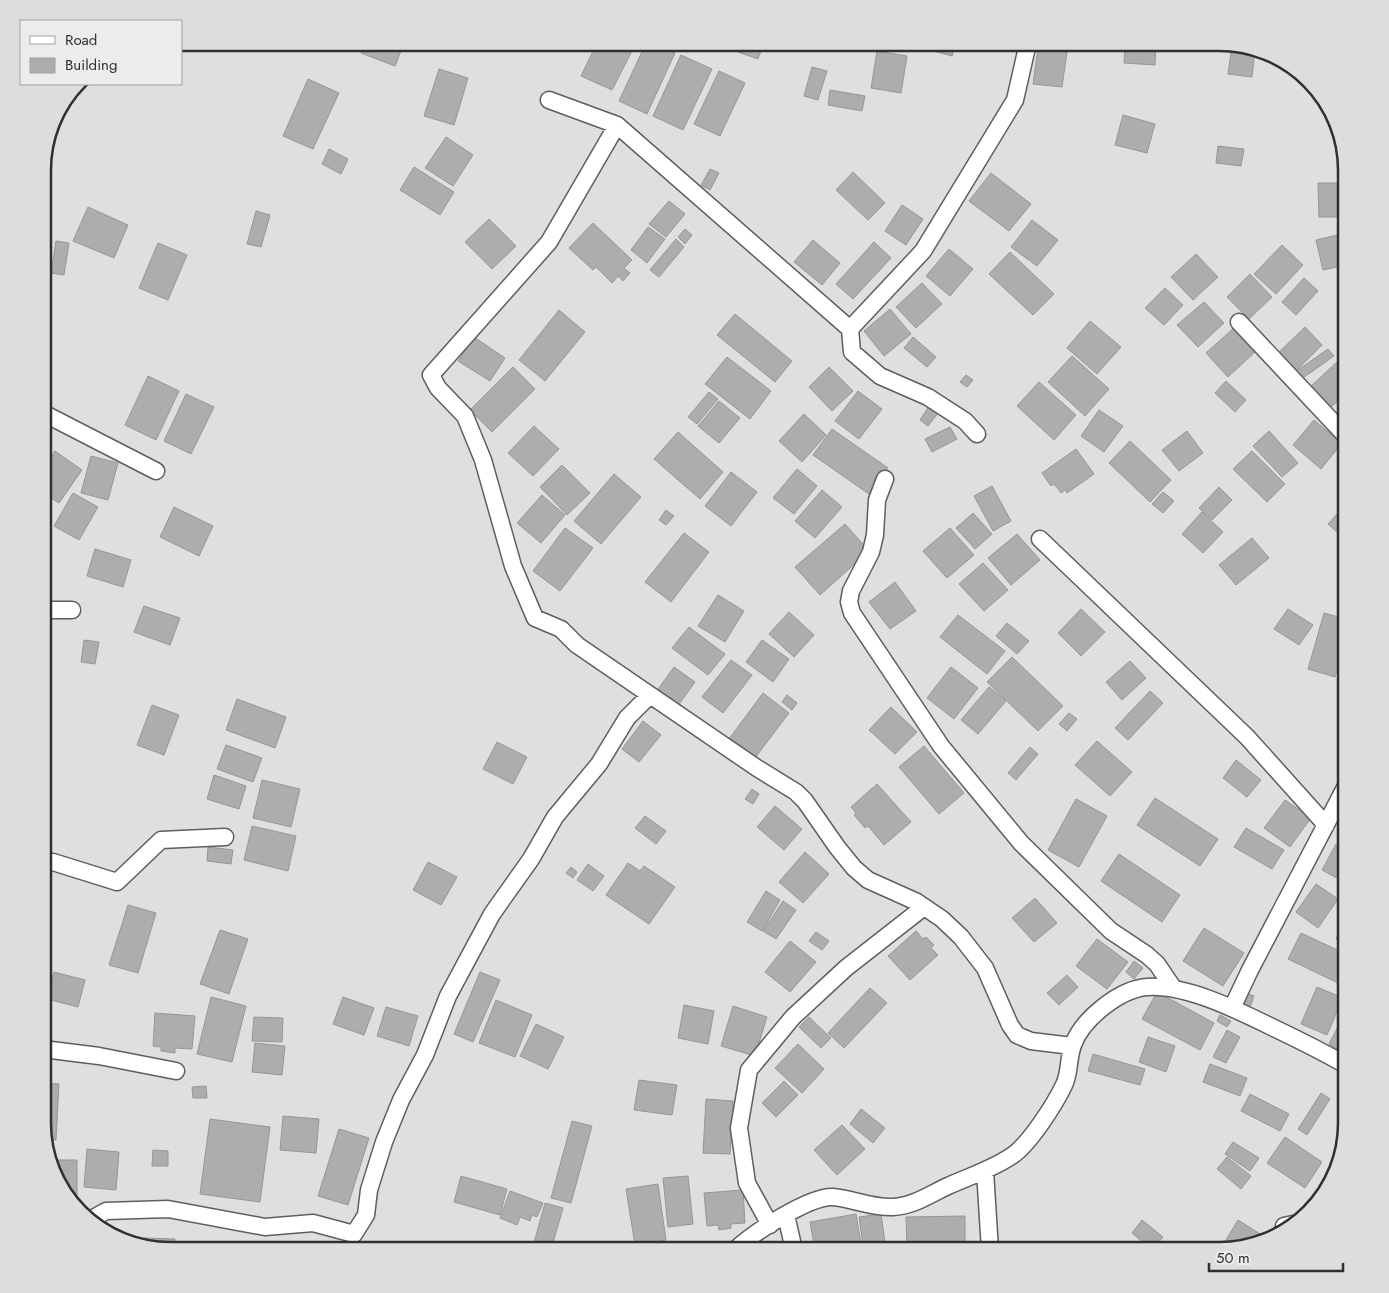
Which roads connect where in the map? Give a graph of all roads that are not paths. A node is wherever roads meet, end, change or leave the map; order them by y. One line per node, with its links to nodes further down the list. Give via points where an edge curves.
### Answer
1 (1026, 51): 5 (street, via 1015,100 922,251)
2 (549, 100): 3 (street)
3 (617, 125): 5 (street); 14 (street, via 549,242 431,375 438,388 466,416 483,460 513,566 535,618 561,629 577,645)
4 (1239, 322): 7 (street)
5 (850, 329): 8 (street, via 852,352 880,376 928,397 965,421)
6 (52, 418): 9 (street)
7 (1337, 427)
8 (977, 434)
9 (156, 471)
10 (886, 479): 20 (street, via 877,500 871,552 851,591 852,613 941,746 1021,843 1111,931 1157,964)
11 (1040, 539): 16 (street, via 1247,737)
12 (52, 610): 13 (street)
13 (72, 610)
14 (650, 695): 19 (street, via 796,792 854,868 868,880); 28 (street, via 627,718 598,764 555,817 531,859 492,914 448,996 425,1055 401,1100 369,1190 366,1214 354,1234 313,1223 265,1227 168,1209 106,1211)
15 (1338, 802): 16 (street)
16 (1326, 824): 21 (street)
17 (225, 837): 18 (street, via 161,840 117,882)
18 (52, 862)
19 (924, 906): 22 (street, via 961,937 985,968 1017,1035 1031,1041); 29 (street, via 846,968 793,1017 749,1070 739,1128 747,1183)
20 (1174, 988): 21 (street); 22 (street, via 1147,987 1123,994 1083,1026)
21 (1232, 1008): 24 (street)
22 (1072, 1046): 26 (street, via 1064,1085 1032,1137 1014,1154)
23 (52, 1050): 25 (street)
24 (1338, 1060)
25 (176, 1071)
26 (985, 1171): 27 (street, via 914,1204 872,1206 826,1197); 32 (street)
27 (786, 1215): 29 (street); 31 (street)
28 (97, 1216)
29 (770, 1225): 30 (street)
30 (746, 1242)
31 (792, 1242)
32 (989, 1242)

